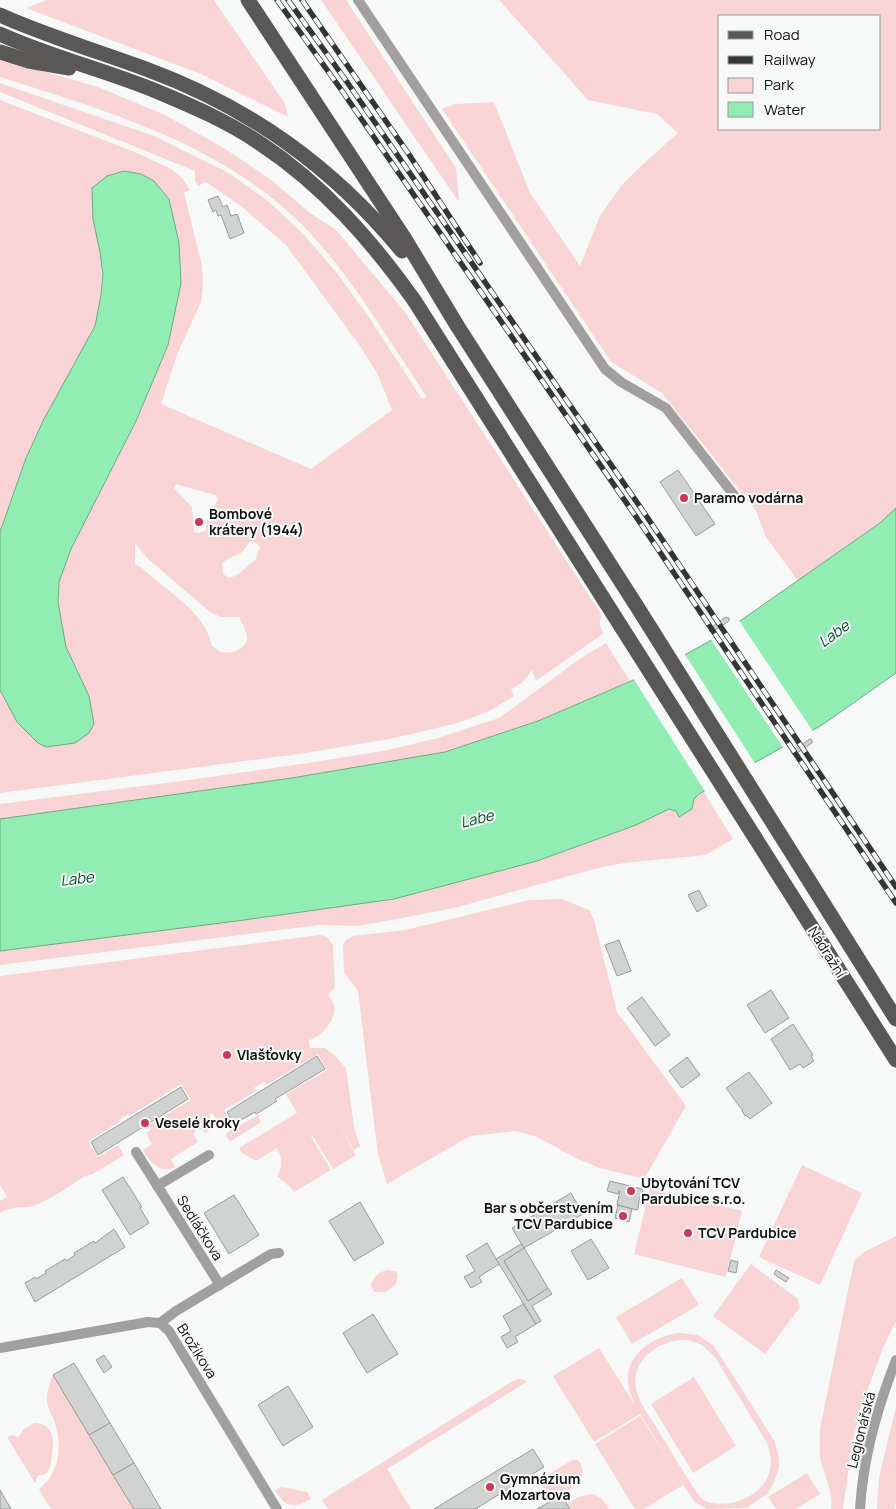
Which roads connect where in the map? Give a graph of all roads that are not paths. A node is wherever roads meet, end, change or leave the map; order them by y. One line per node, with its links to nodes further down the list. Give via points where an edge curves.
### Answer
1 (248, 0): 7 (main road, via 403,236)
2 (358, 0): 8 (street, via 604,368 621,382 666,408)
3 (0, 15): 7 (main road, via 186,85 248,116 291,144 332,177 388,233)
4 (0, 34): 6 (main road)
5 (0, 52): 6 (main road, via 46,64)
6 (108, 74): 10 (main road, Nádražní, via 206,113 261,143 317,187 366,237 414,300)
7 (458, 327): 9 (main road, Nádražní)
8 (737, 499)
9 (896, 1019)
10 (896, 1060)
11 (136, 1152): 13 (street, Sedláčkova)
12 (209, 1155): 13 (street)
13 (157, 1186): 15 (street, Sedláčkova)
14 (278, 1253): 15 (street, via 271,1254)
15 (220, 1285): 16 (street)
16 (160, 1323): 17 (street, Brožíkova, via 148,1322); 19 (street, Brožíkova, via 169,1331)
17 (0, 1348)
18 (896, 1360): 20 (street, Legionářská, via 871,1433)
19 (277, 1509)
20 (860, 1509)

